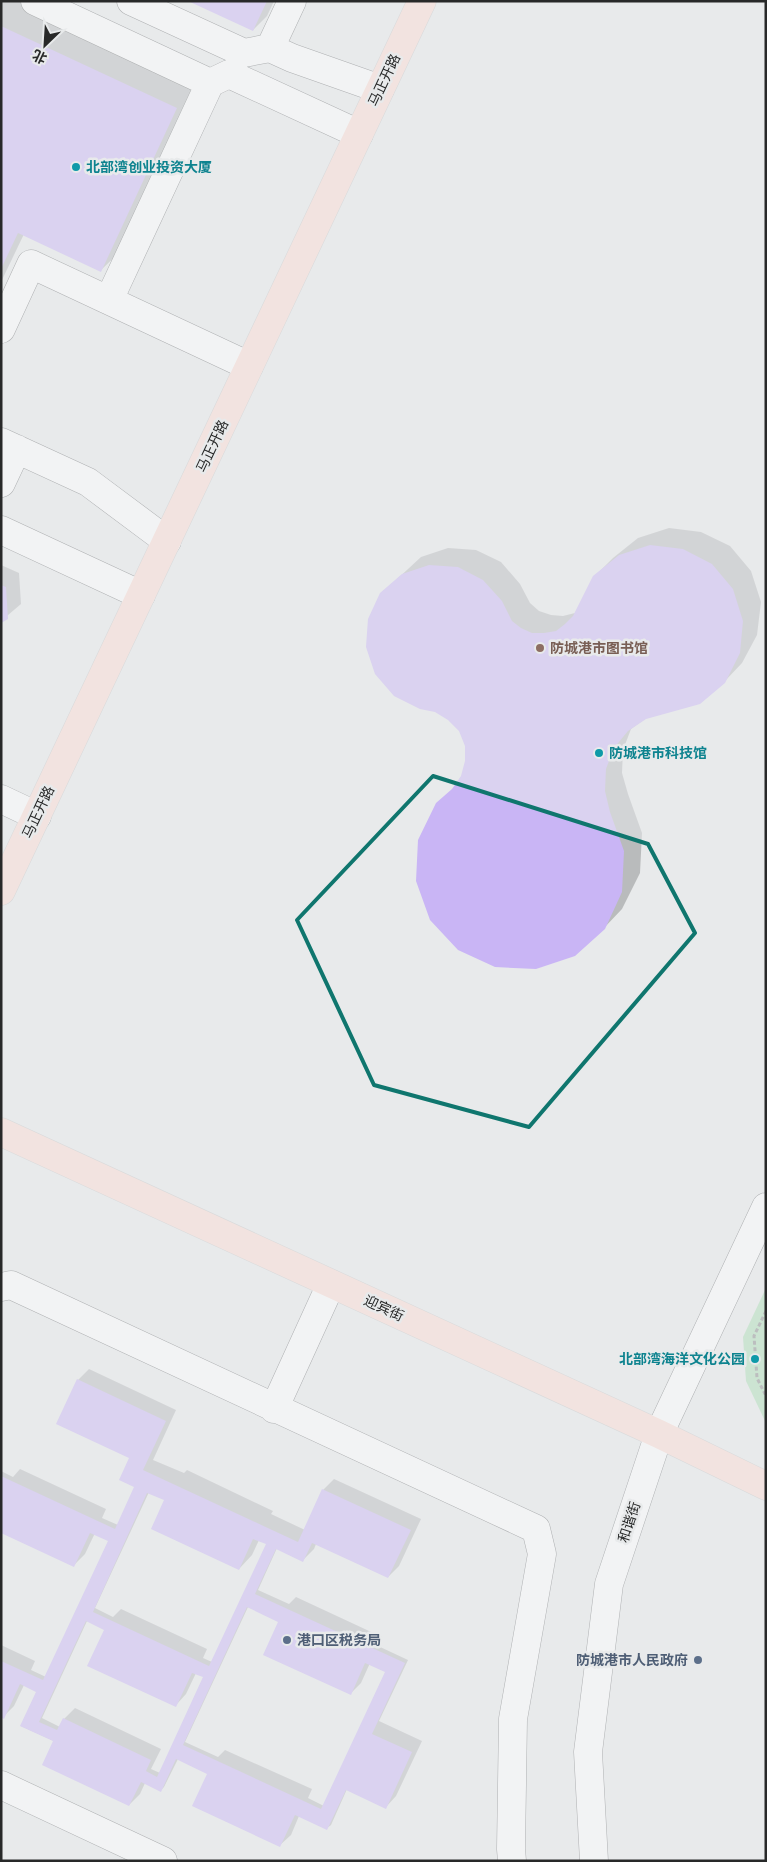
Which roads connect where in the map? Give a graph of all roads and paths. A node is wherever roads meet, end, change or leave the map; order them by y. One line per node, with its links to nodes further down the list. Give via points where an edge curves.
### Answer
1 (35, 1): 6 (street)
2 (292, 1): 5 (street)
3 (422, 1): 7 (main road, 马正开路)
4 (133, 2): 5 (street, via 244,53)
5 (270, 48): 7 (street)
6 (210, 82): 8 (street, via 229,74); 9 (street)
7 (380, 89): 8 (main road, 马正开路)
8 (359, 134): 11 (main road, 马正开路)
9 (109, 300): 10 (street, via 31,264); 11 (street)
10 (1, 329)
11 (250, 366): 15 (main road, 马正开路)
12 (9, 445): 13 (street); 15 (street, via 88,482)
13 (1, 483)
14 (1, 530): 16 (street)
15 (167, 541): 16 (main road, 马正开路)
16 (141, 595): 18 (main road, 马正开路)
17 (1, 799): 18 (street)
18 (37, 816): 19 (main road, 马正开路)
19 (1, 891)
20 (1, 1132): 22 (main road, 迎宾街)
21 (766, 1207): 27 (street, 和谐街)
22 (331, 1284): 26 (street); 27 (main road, 迎宾街)
23 (1, 1287): 26 (street, via 11,1285)
24 (766, 1311): 25 (path, via 754,1336 758,1378)
25 (766, 1396)
26 (274, 1409): 31 (street, via 536,1529 542,1554 513,1719)
27 (658, 1434): 28 (main road, 迎宾街); 32 (street, 和谐街, via 609,1584 588,1752)
28 (766, 1486)
29 (1, 1785): 30 (street)
30 (164, 1861)
31 (512, 1861)
32 (594, 1861)

